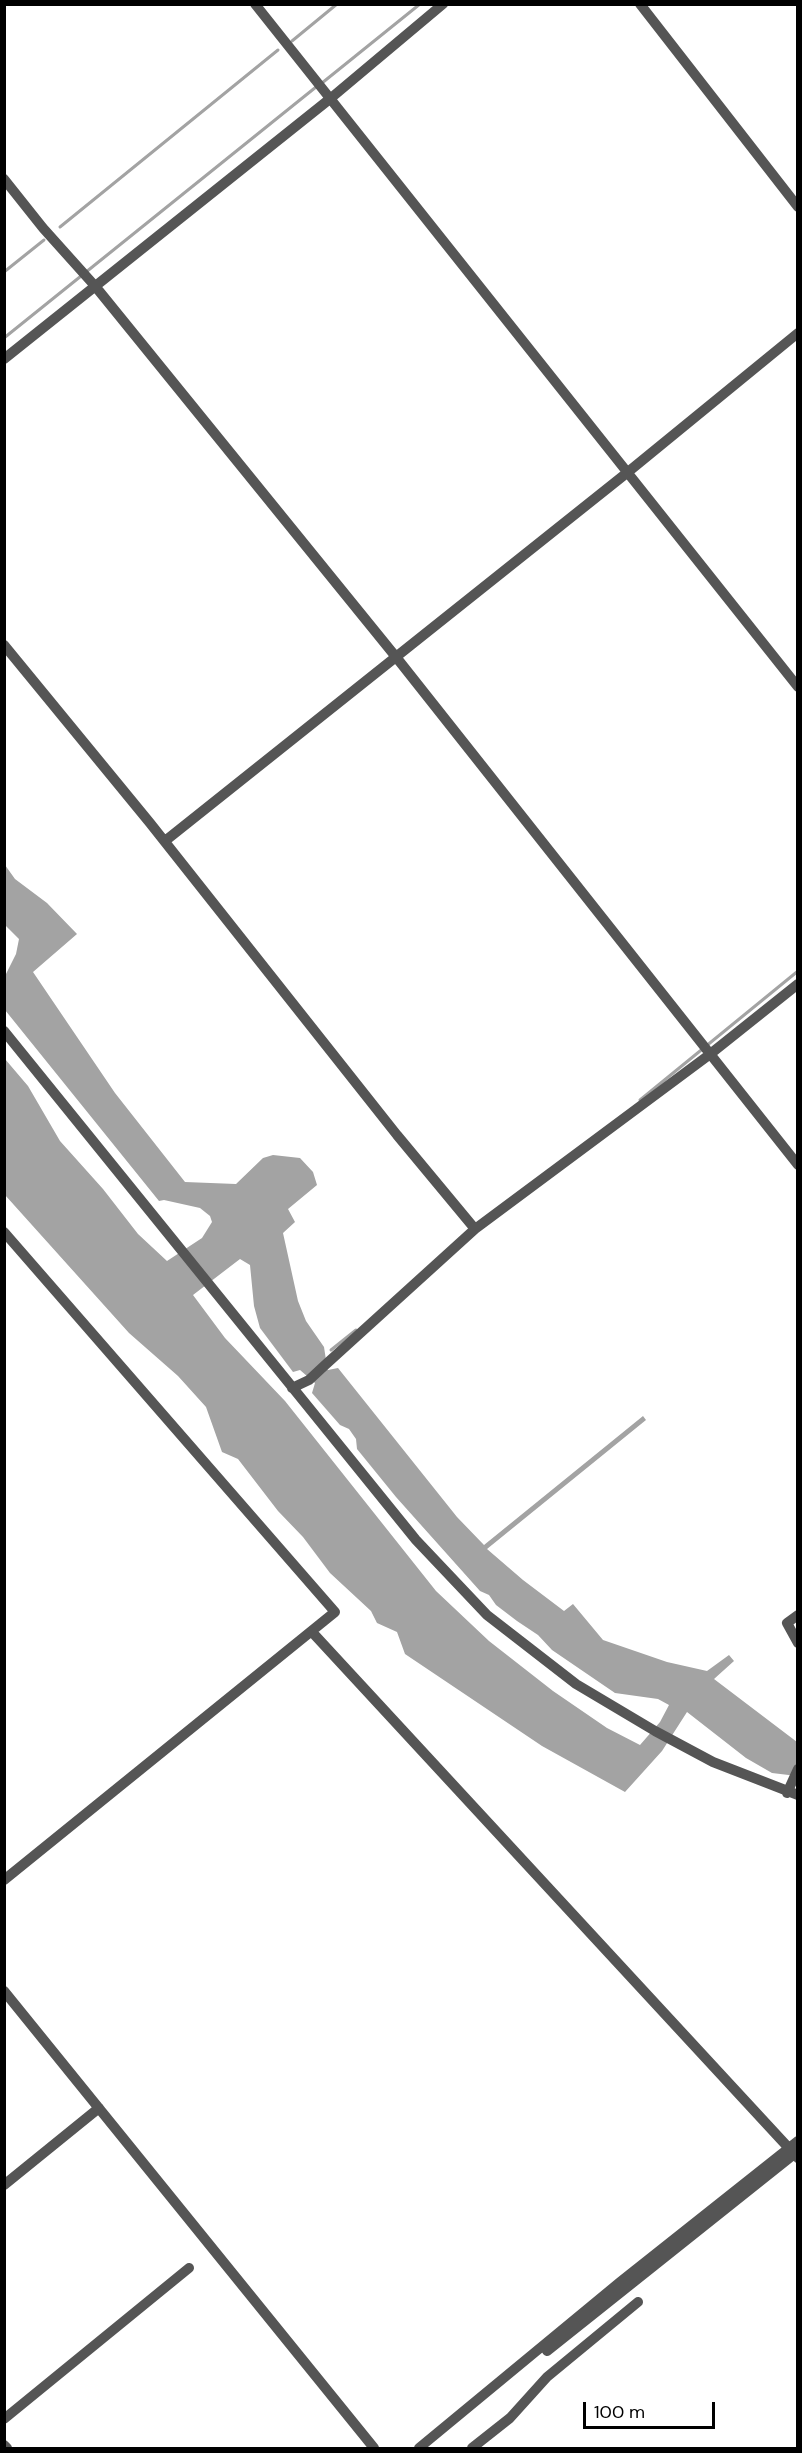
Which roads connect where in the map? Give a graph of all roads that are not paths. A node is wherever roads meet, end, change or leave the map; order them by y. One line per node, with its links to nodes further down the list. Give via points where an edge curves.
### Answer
1 (255, 4): 4 (street)
2 (443, 4): 4 (street)
3 (640, 4): 6 (street)
4 (329, 95): 7 (street); 10 (street)
5 (4, 179): 7 (street)
6 (798, 207)
7 (95, 286): 9 (street); 12 (street)
8 (798, 333): 10 (street)
9 (4, 359)
10 (628, 472): 12 (street); 13 (street)
11 (4, 645): 14 (street)
12 (396, 657): 14 (street); 17 (street)
13 (798, 687)
14 (165, 841): 19 (street)
15 (798, 984): 17 (street)
16 (4, 1031): 21 (street)
17 (706, 1051): 18 (street); 19 (street)
18 (798, 1165)
19 (475, 1229): 21 (street, via 309,1380)
20 (4, 1232): 23 (street, via 335,1612)
21 (292, 1388): 26 (street, via 416,1540 487,1615 567,1678 655,1731 713,1762)
22 (798, 1615): 24 (street, via 787,1623)
23 (312, 1632): 27 (street); 30 (street)
24 (798, 1643)
25 (798, 1768): 26 (street)
26 (792, 1794)
27 (4, 1880)
28 (4, 1991): 29 (street)
29 (99, 2108): 31 (street); 35 (street)
30 (795, 2150): 36 (street, via 620,2282); 37 (street)
31 (4, 2185)
32 (189, 2268): 34 (street)
33 (638, 2302): 38 (street, via 547,2377 510,2418)
34 (4, 2419)
35 (374, 2448)
36 (419, 2448)
37 (427, 2448)
38 (472, 2448)

